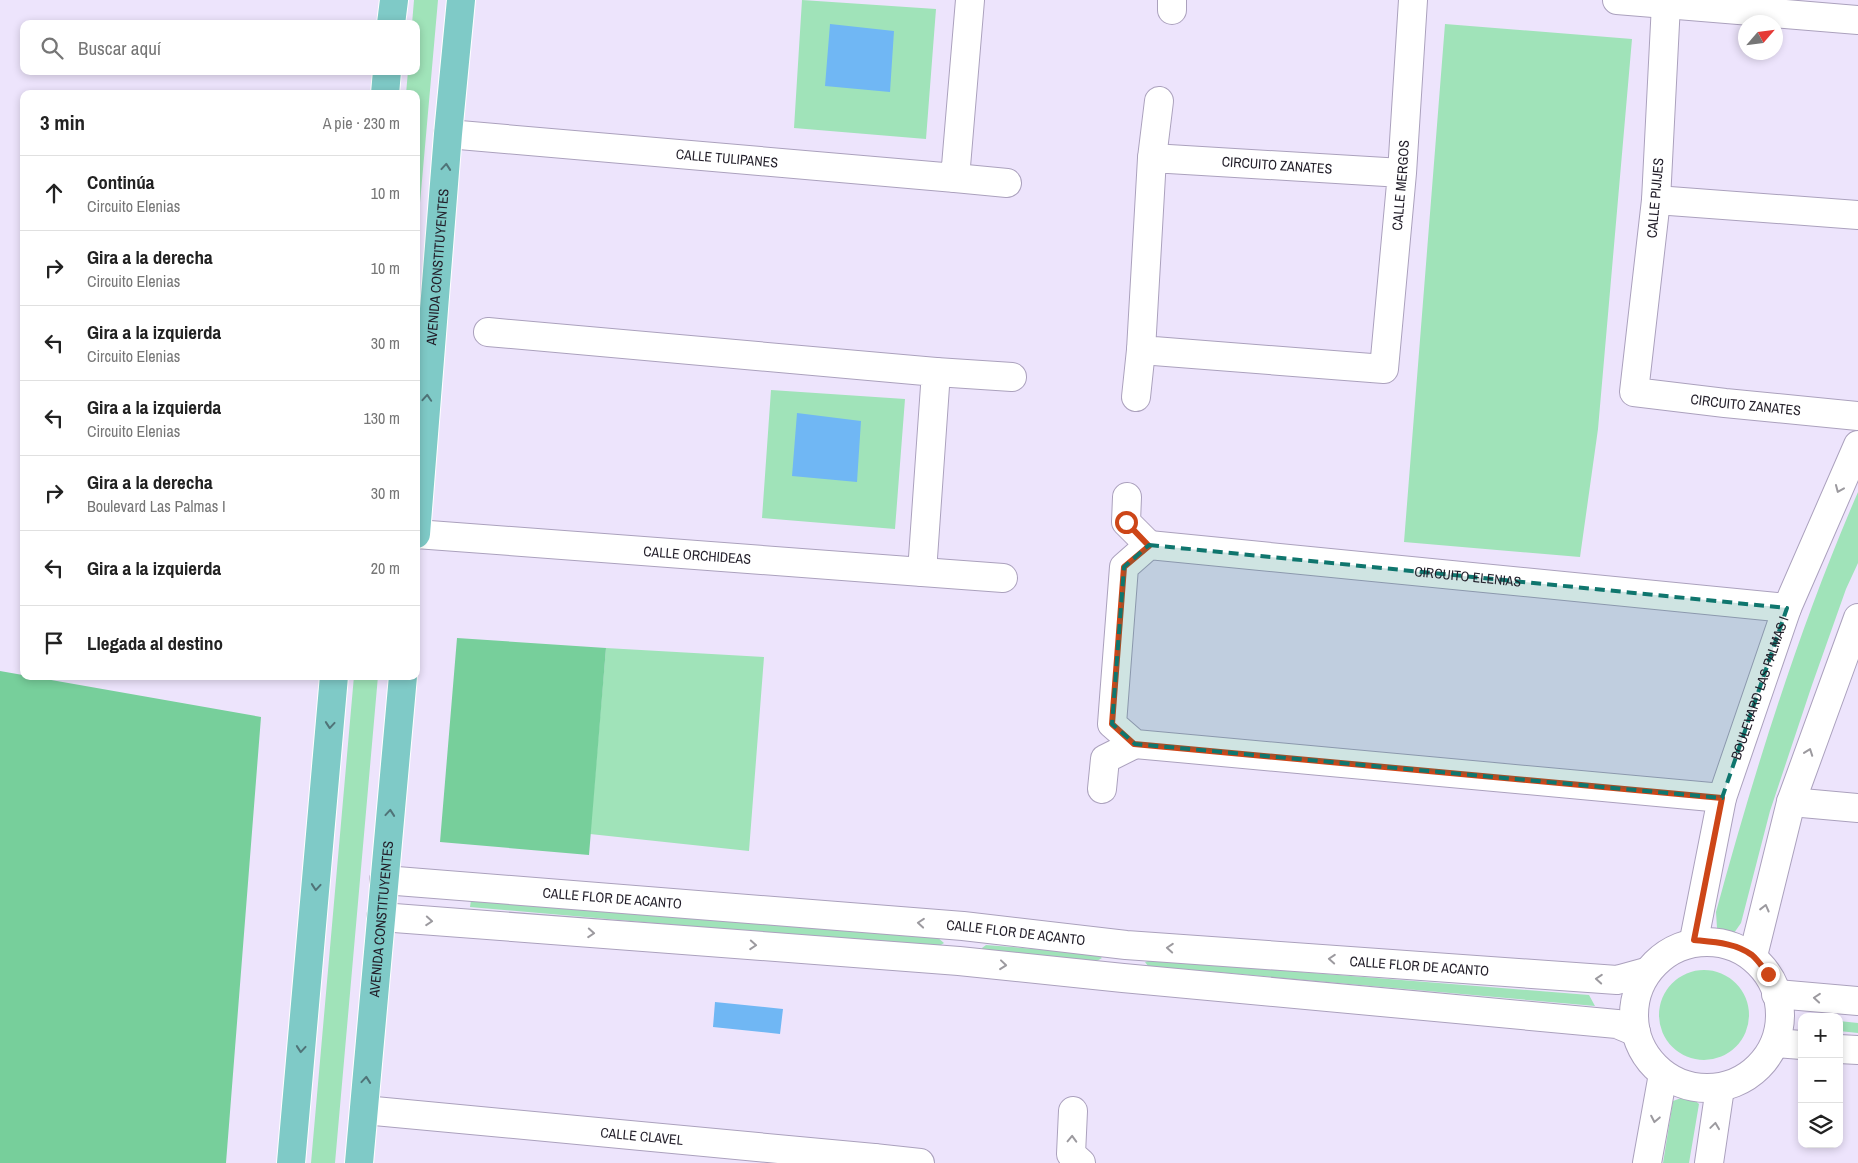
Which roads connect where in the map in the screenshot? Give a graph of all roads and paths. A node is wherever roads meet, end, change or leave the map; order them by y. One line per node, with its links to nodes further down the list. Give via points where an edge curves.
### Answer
1 (394, 0): 7 (main road)
2 (461, 0): 12 (main road, AVENIDA CONSTITUYENTES)
3 (970, 0): 15 (street)
4 (1413, 0): 14 (street, CALLE MERGOS)
5 (1617, 0): 6 (street)
6 (1666, 4): 8 (street); 17 (street, CALLE PIJIJES)
7 (392, 20)
8 (1858, 20)
9 (387, 75): 10 (main road)
10 (385, 90)
11 (1159, 101): 13 (street)
12 (448, 134): 15 (street, CALLE TULIPANES); 27 (main road, AVENIDA CONSTITUYENTES, one-way to 12)
13 (1152, 158): 14 (street, CIRCUITO ZANATES); 20 (street)
14 (1402, 173): 20 (street, CALLE MERGOS, via 1384,369)
15 (955, 178): 16 (street, CALLE TULIPANES)
16 (1007, 183)
17 (1656, 200): 18 (street); 23 (street, CALLE PIJIJES)
18 (1858, 215)
19 (488, 332): 21 (street)
20 (1141, 350): 24 (street)
21 (936, 372): 22 (street); 31 (street)
22 (1012, 377)
23 (1634, 392): 25 (street, CIRCUITO ZANATES)
24 (1136, 397)
25 (1858, 416)
26 (1858, 444): 33 (street, BOULEVARD LAS PALMAS I, one-way to 33)
27 (420, 484)
28 (1127, 497): 30 (street, via 1126,522)
29 (420, 534): 31 (street, CALLE ORCHIDEAS)
30 (1149, 546): 33 (street, CIRCUITO ELENIAS); 37 (street, via 1124,567 1112,724)
31 (922, 572): 32 (street, CALLE ORCHIDEAS)
32 (1003, 578)
33 (1788, 608): 39 (street, BOULEVARD LAS PALMAS I)
34 (1858, 618): 40 (street, one-way to 34)
35 (334, 680): 63 (main road, one-way to 63)
36 (403, 680): 42 (main road, AVENIDA CONSTITUYENTES, one-way to 36)
37 (1134, 744): 38 (street, via 1105,759); 39 (street)
38 (1102, 789)
39 (1722, 798): 45 (street, BOULEVARD LAS PALMAS I)
40 (1791, 802): 41 (street); 47 (street, one-way to 40)
41 (1858, 808)
42 (384, 880): 43 (main road, AVENIDA CONSTITUYENTES); 44 (street, CALLE FLOR DE ACANTO, one-way to 42)
43 (381, 917): 48 (street, one-way to 48); 60 (main road, AVENIDA CONSTITUYENTES, one-way to 43)
44 (964, 926): 46 (street, CALLE FLOR DE ACANTO); 48 (street)
45 (1694, 940): 47 (street, via 1734,946); 49 (street, via 1662,956)
46 (1126, 944): 49 (street, CALLE FLOR DE ACANTO, one-way to 46, via 1616,980); 50 (street)
47 (1753, 956): 51 (street, via 1768,974)
48 (959, 961): 50 (street, one-way to 50)
49 (1646, 972): 53 (street, via 1637,991)
50 (1123, 978): 53 (street, via 1617,1024)
51 (1776, 994): 52 (street, one-way to 51); 54 (street, via 1778,1023)
52 (1858, 1001)
53 (1636, 1032): 58 (street, via 1646,1056)
54 (1775, 1043): 55 (street); 59 (street, via 1764,1062 1745,1079)
55 (1798, 1045)
56 (1843, 1049): 57 (street)
57 (1858, 1050)
58 (1663, 1074): 59 (street, via 1681,1084 1700,1089); 67 (street, one-way to 67)
59 (1720, 1088): 68 (street, one-way to 59)
60 (364, 1110): 62 (street, CALLE CLAVEL); 64 (main road, AVENIDA CONSTITUYENTES)
61 (1073, 1112): 66 (street, one-way to 61, via 1071,1154)
62 (874, 1160): 65 (street, CALLE CLAVEL)
63 (291, 1163)
64 (359, 1163)
65 (920, 1163)
66 (1081, 1163)
67 (1646, 1163)
68 (1709, 1163)

